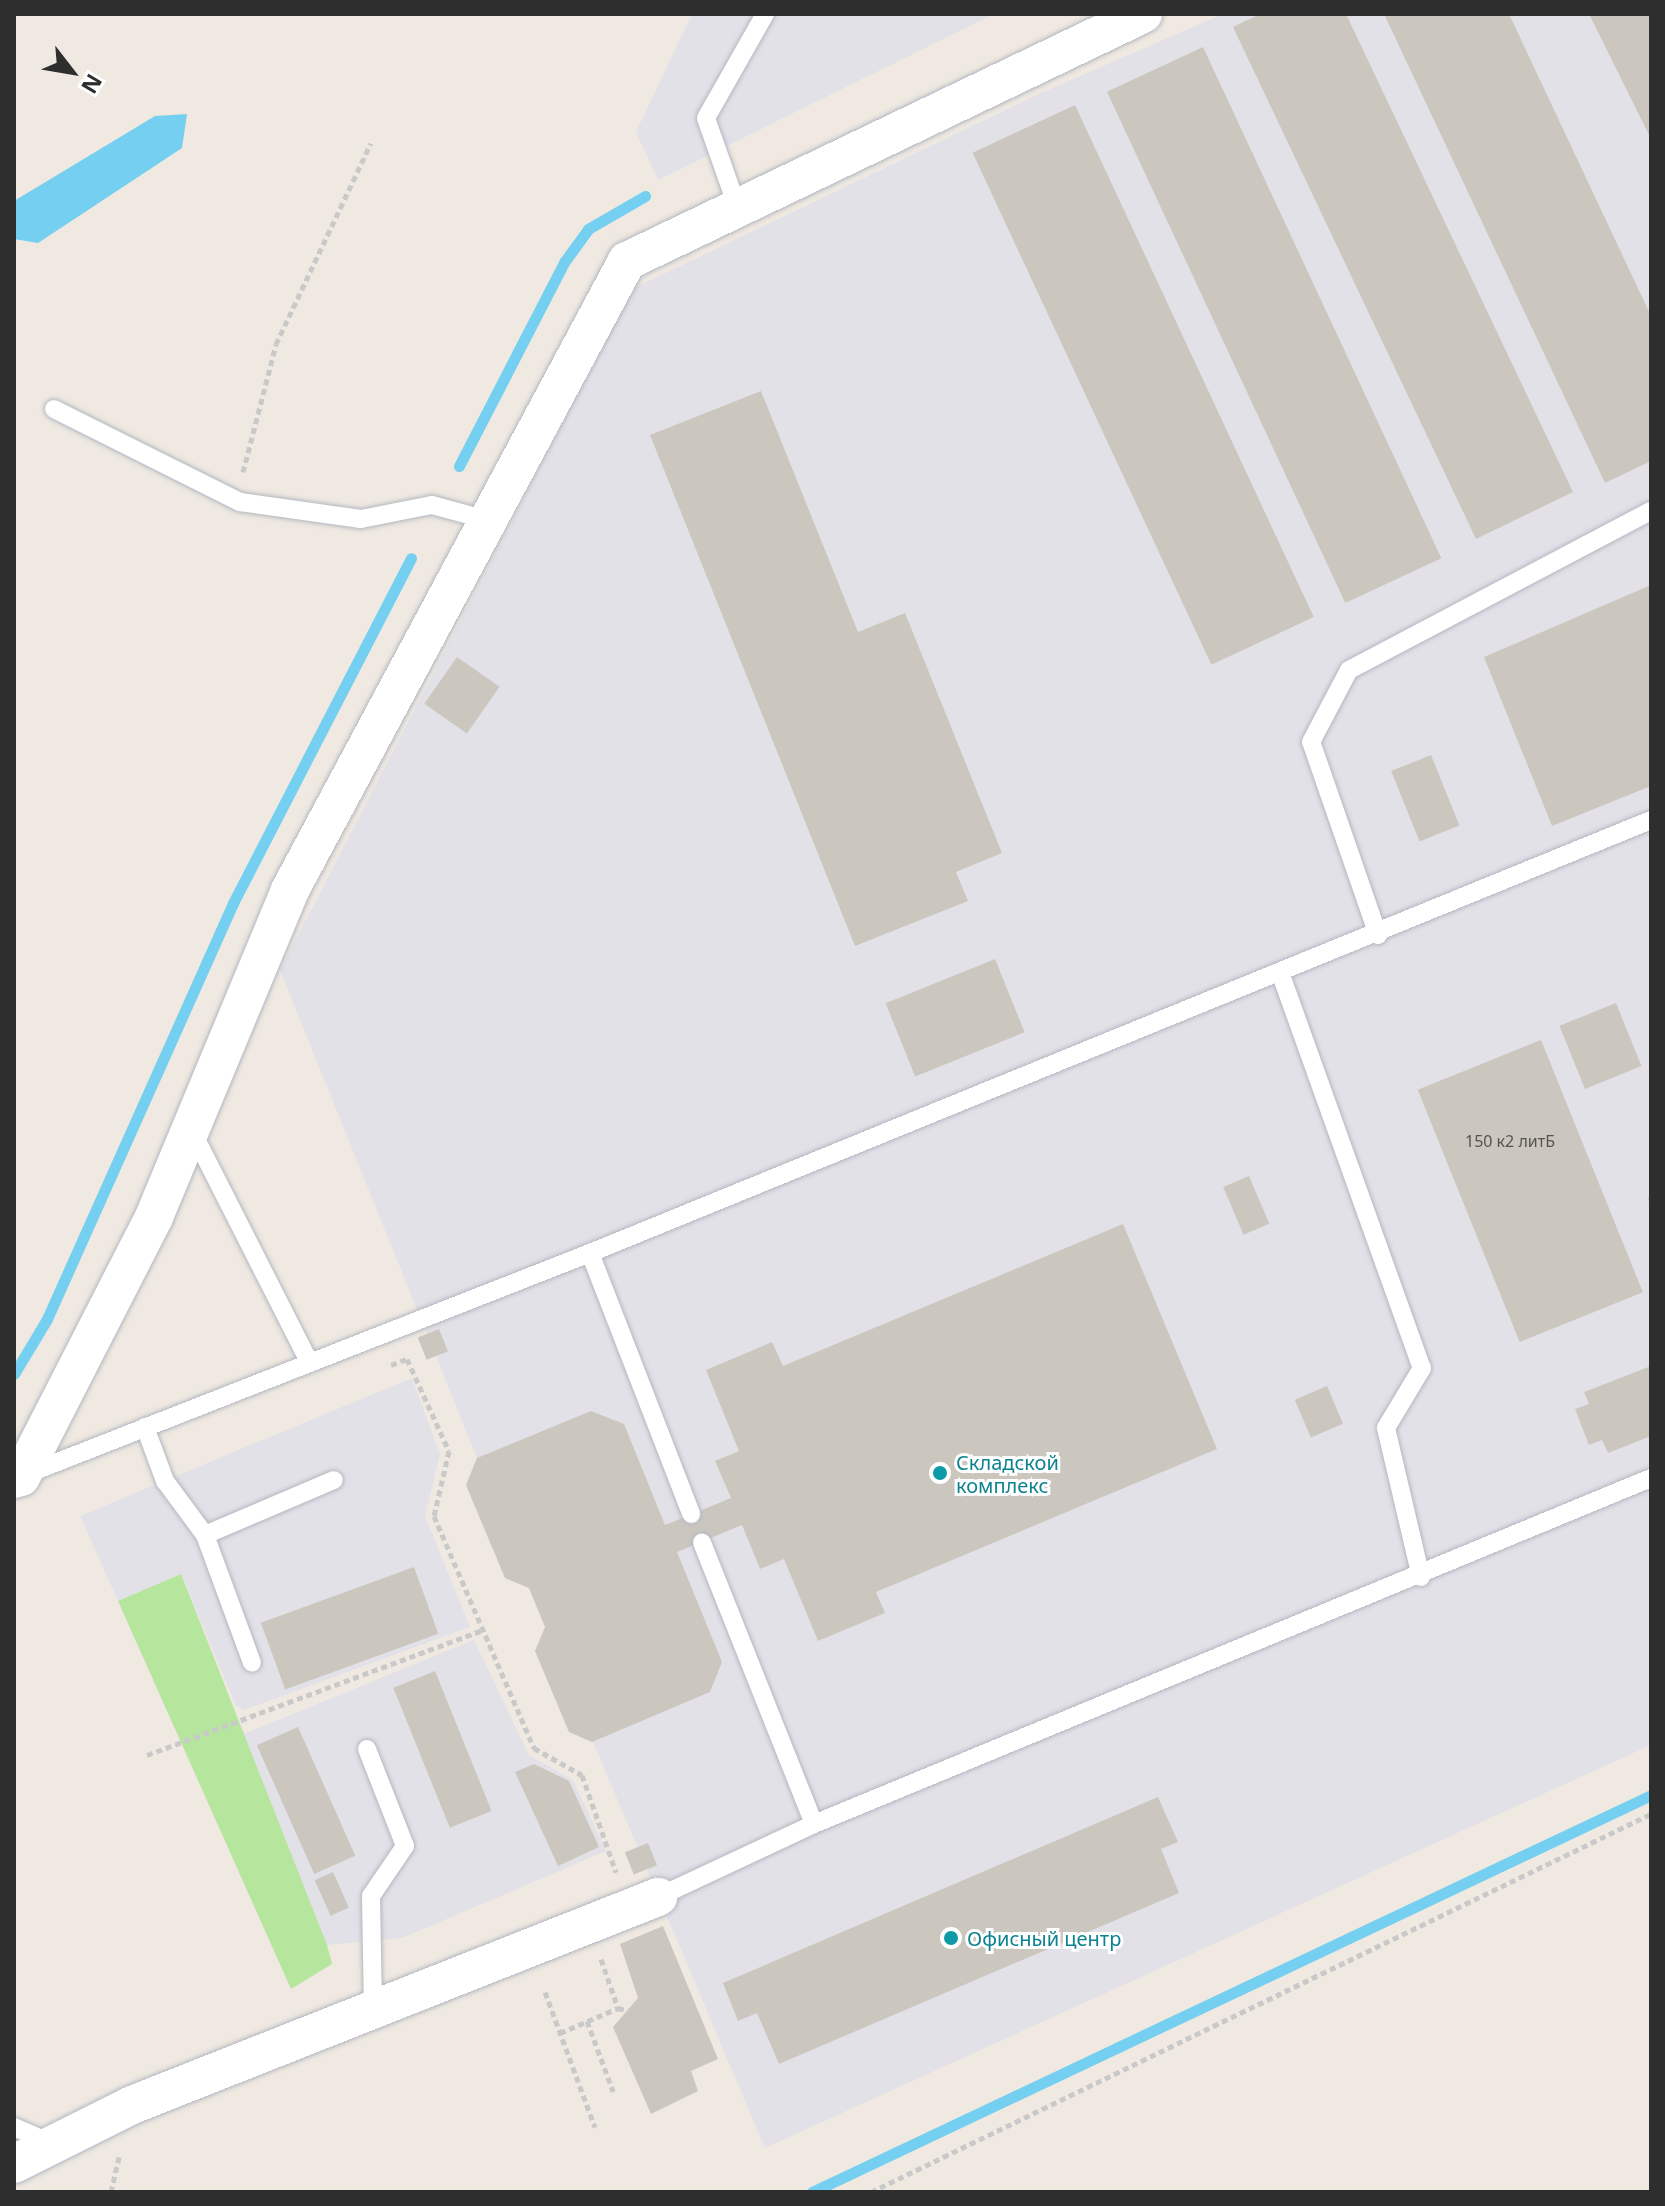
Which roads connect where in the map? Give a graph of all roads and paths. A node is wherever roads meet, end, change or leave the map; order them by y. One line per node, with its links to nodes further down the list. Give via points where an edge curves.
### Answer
1 (765, 14): 4 (lane, via 706,118)
2 (1143, 14): 4 (street)
3 (371, 143): 6 (path, via 276,344 246,450)
4 (738, 209): 8 (street, via 627,261)
5 (54, 409): 6 (lane)
6 (240, 502): 8 (lane, via 361,519 432,505)
7 (1651, 511): 10 (lane, via 1349,670 1311,742)
8 (484, 519): 12 (street, via 290,890)
9 (1651, 820): 10 (lane)
10 (1378, 935): 11 (lane)
11 (1281, 975): 13 (lane); 23 (lane, via 1422,1368 1386,1428)
12 (190, 1128): 14 (lane); 17 (street, via 154,1217)
13 (590, 1253): 14 (lane); 20 (lane)
14 (309, 1362): 16 (lane)
15 (377, 1371): 24 (path, via 407,1359 449,1451 434,1516)
16 (145, 1427): 17 (lane); 21 (lane, via 165,1481)
17 (18, 1478)
18 (1651, 1478): 23 (lane)
19 (334, 1480): 21 (lane)
20 (691, 1514)
21 (205, 1535): 25 (lane)
22 (702, 1542): 29 (lane)
23 (1421, 1577): 29 (lane)
24 (483, 1630): 27 (path); 30 (path, via 534,1748 582,1775 619,1871)
25 (252, 1663)
26 (367, 1749): 35 (lane, via 405,1846 371,1896)
27 (147, 1755)
28 (1651, 1814): 44 (path)
29 (814, 1824): 31 (lane)
30 (604, 1877)
31 (658, 1897): 32 (street)
32 (588, 1924): 34 (path); 35 (street)
33 (545, 1992): 38 (path)
34 (618, 2008): 36 (path); 37 (path)
35 (373, 2009): 42 (street, via 132,2105)
36 (629, 2011)
37 (587, 2021): 38 (path); 39 (path)
38 (560, 2033): 41 (path)
39 (613, 2091)
40 (14, 2127): 42 (lane)
41 (595, 2127)
42 (37, 2155): 43 (street)
43 (15, 2192)
44 (871, 2192)

